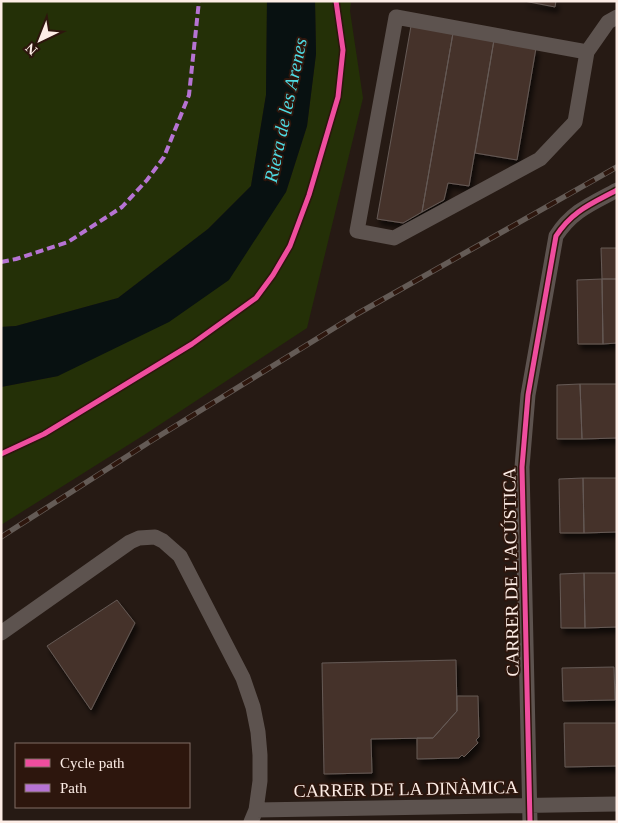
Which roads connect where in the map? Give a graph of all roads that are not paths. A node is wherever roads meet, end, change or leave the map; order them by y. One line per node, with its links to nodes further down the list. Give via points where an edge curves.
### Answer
1 (617, 16): 2 (street, via 608,22)
2 (587, 52): 2 (street, via 396,17 357,231 394,238 540,159 575,122)
3 (617, 190): 6 (street, CARRER DE L'ACÚSTICA, via 577,212 564,223 556,236 528,395 522,467)
4 (1, 633): 7 (street, via 130,542 155,537 163,541 180,556 243,678 253,706 258,732 260,781)
5 (617, 804): 6 (street, CARRER DE LA DINÀMICA)
6 (530, 805): 7 (street, CARRER DE LA DINÀMICA); 8 (street, CARRER DE L'ACÚSTICA)
7 (253, 816)
8 (530, 822)

